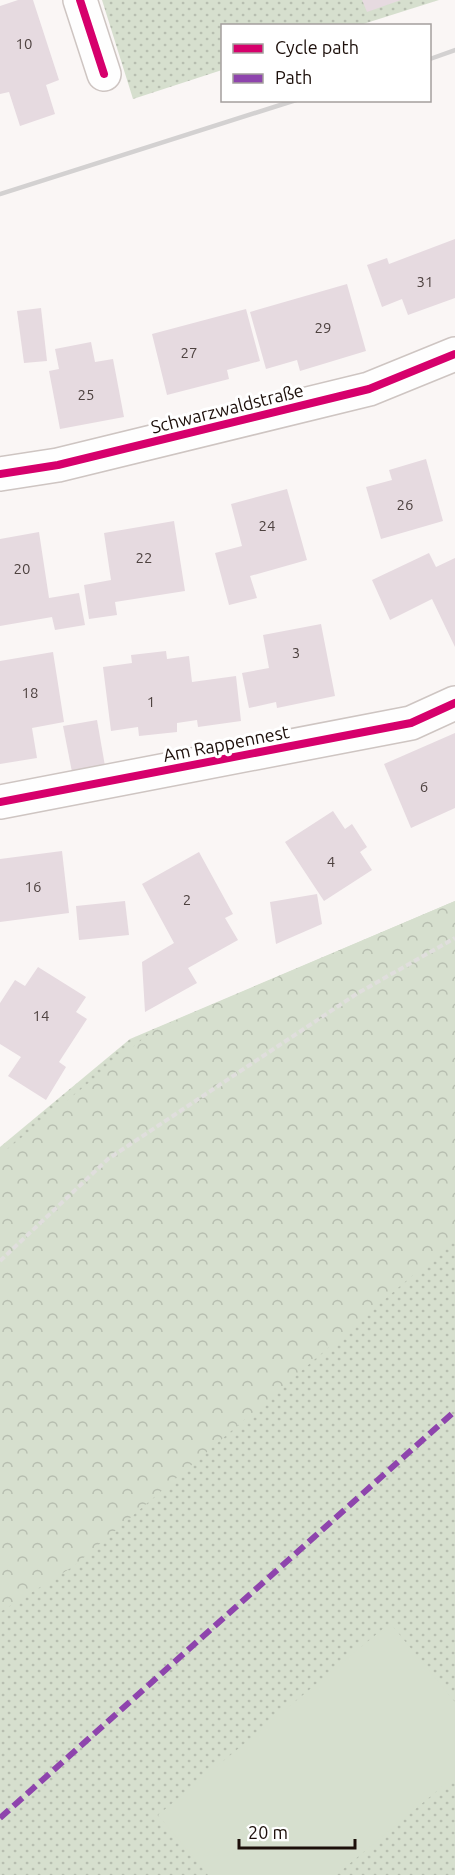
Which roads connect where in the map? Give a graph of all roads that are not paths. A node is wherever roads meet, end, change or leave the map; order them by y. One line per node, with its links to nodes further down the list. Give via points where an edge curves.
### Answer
1 (80, 0): 2 (street)
2 (104, 74)
3 (455, 354): 4 (street, Schwarzwaldstraße, via 369,389 58,465)
4 (0, 474)
5 (455, 703): 6 (street, Am Rappennest, via 411,723)
6 (0, 802)

